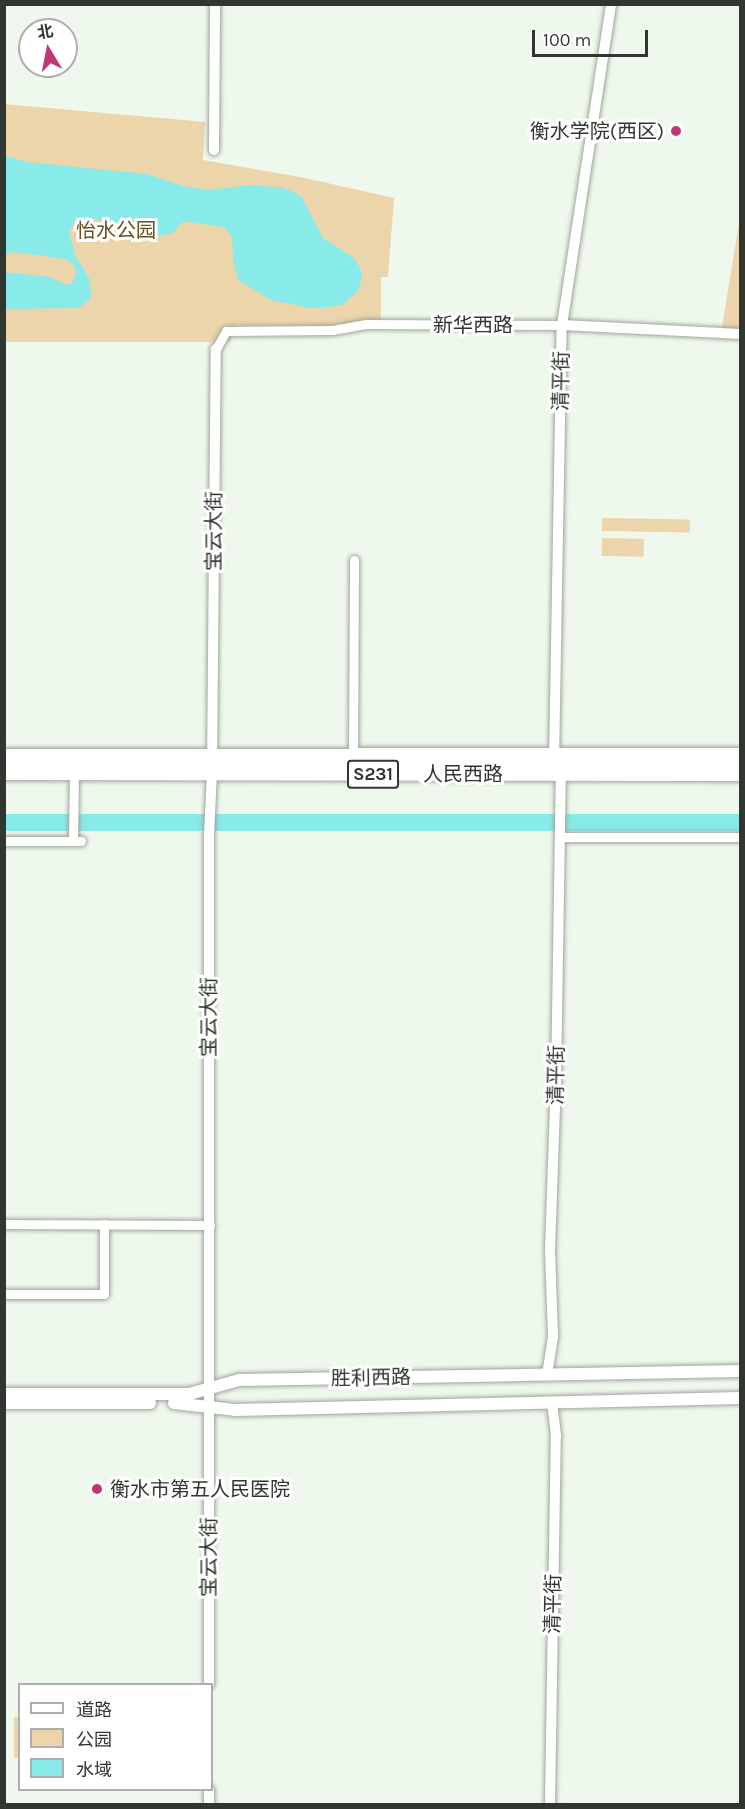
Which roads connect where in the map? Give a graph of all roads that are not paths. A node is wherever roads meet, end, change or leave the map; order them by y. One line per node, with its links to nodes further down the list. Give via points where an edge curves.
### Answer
1 (214, 4): 3 (street)
2 (611, 4): 4 (street, 清平街)
3 (214, 150)
4 (562, 325): 5 (street, 新华西路); 6 (street, 新华西路, via 367,324 332,330 226,331); 14 (street, 清平街)
5 (741, 334)
6 (216, 349): 13 (street, 宝云大街)
7 (354, 560): 10 (street)
8 (741, 752): 14 (street)
9 (4, 753): 13 (street)
10 (353, 757): 13 (main road, 人民西路 / S231); 14 (main road, 人民西路 / S231)
11 (4, 762): 13 (main road, 人民西路 / S231)
12 (741, 762): 14 (main road, 人民西路 / S231)
13 (212, 763): 14 (main road, 人民西路 / S231); 16 (main road, 人民西路 / S231); 23 (street, 宝云大街)
14 (556, 763): 17 (main road, 人民西路 / S231); 18 (street, 清平街)
15 (4, 773): 16 (main road, 人民西路 / S231)
16 (74, 773): 20 (street, via 76,839)
17 (741, 774)
18 (559, 835): 19 (street); 26 (street, 清平街, via 550,1250 553,1336)
19 (741, 837)
20 (4, 841)
21 (4, 1224): 22 (street)
22 (104, 1224): 23 (street); 24 (street, via 104,1294)
23 (210, 1225): 27 (street, 宝云大街)
24 (4, 1294)
25 (741, 1371): 26 (main road, 胜利西路)
26 (547, 1375): 27 (main road, 胜利西路, via 239,1380)
27 (209, 1389): 28 (main road, 胜利西路, via 189,1394); 32 (street, 宝云大街)
28 (4, 1394)
29 (741, 1398): 31 (main road, 胜利西路)
30 (4, 1403): 32 (main road, 胜利西路)
31 (552, 1404): 32 (main road, 胜利西路, via 235,1410); 34 (street, 清平街, via 556,1435)
32 (209, 1406): 33 (street, 宝云大街)
33 (209, 1683)
34 (549, 1804)

